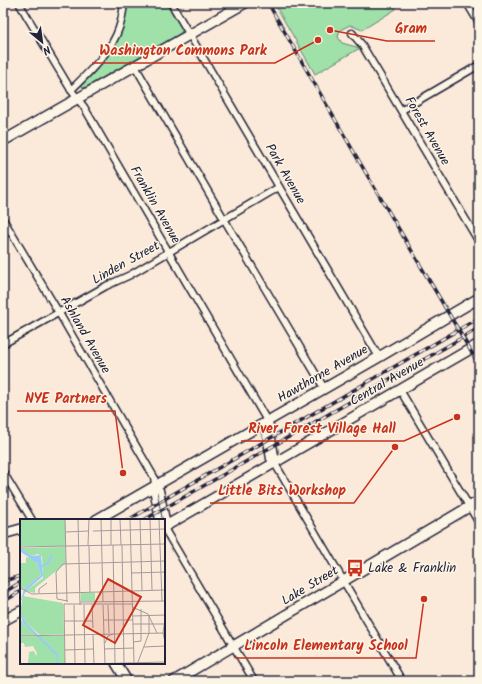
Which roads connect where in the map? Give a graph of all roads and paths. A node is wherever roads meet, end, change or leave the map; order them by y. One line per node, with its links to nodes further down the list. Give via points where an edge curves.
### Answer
1 (19, 3): 11 (street, Franklin Avenue)
2 (124, 3): 11 (street, via 119,30 112,42 95,65)
3 (171, 3): 8 (street, Park Avenue)
4 (245, 3): 8 (street)
5 (467, 3): 6 (street)
6 (479, 23)
7 (352, 33): 13 (street, Forest Avenue, via 362,44)
8 (190, 35): 10 (street); 15 (street, Park Avenue)
9 (479, 65): 13 (street)
10 (135, 66): 12 (street); 17 (street)
11 (71, 90): 12 (street, Franklin Avenue)
12 (78, 98): 14 (street); 19 (street, Franklin Avenue)
13 (402, 110): 18 (street, Forest Avenue)
14 (3, 141)
15 (279, 187): 17 (street, Linden Street); 24 (street, Park Avenue)
16 (3, 219): 21 (street, Ashland Avenue)
17 (224, 219): 19 (street, Linden Street); 25 (street)
18 (479, 242)
19 (169, 251): 21 (street, Linden Street); 27 (street, Franklin Avenue)
20 (479, 298): 24 (street, Hawthorne Avenue)
21 (59, 313): 22 (street, Linden Street); 30 (street, Ashland Avenue, via 154,477)
22 (3, 344)
23 (479, 344): 26 (street, Central Avenue)
24 (380, 357): 25 (street, Hawthorne Avenue)
25 (324, 388): 27 (street, Hawthorne Avenue)
26 (400, 390): 28 (street, Central Avenue); 32 (street)
27 (267, 421): 28 (street, via 265,429 270,459); 30 (street, Hawthorne Avenue)
28 (274, 462): 38 (street, Central Avenue); 42 (street)
29 (3, 472): 33 (street)
30 (155, 485): 34 (street, Hawthorne Avenue); 35 (street, Ashland Avenue); 37 (street, Ashland Avenue, via 160,490)
31 (479, 501): 32 (street, Lake Street)
32 (469, 506): 36 (street); 42 (street, Lake Street)
33 (31, 519)
34 (98, 519)
35 (159, 519)
36 (479, 523)
37 (165, 524)
38 (165, 526)
39 (20, 529): 41 (street)
40 (165, 529): 45 (street, Ashland Avenue)
41 (3, 534)
42 (343, 581): 45 (street, Lake Street); 50 (street)
43 (20, 612): 44 (street)
44 (3, 621)
45 (234, 646): 48 (street, Lake Street); 49 (street, Ashland Avenue)
46 (117, 664): 47 (street)
47 (127, 681)
48 (174, 681)
49 (254, 681)
50 (402, 681)

